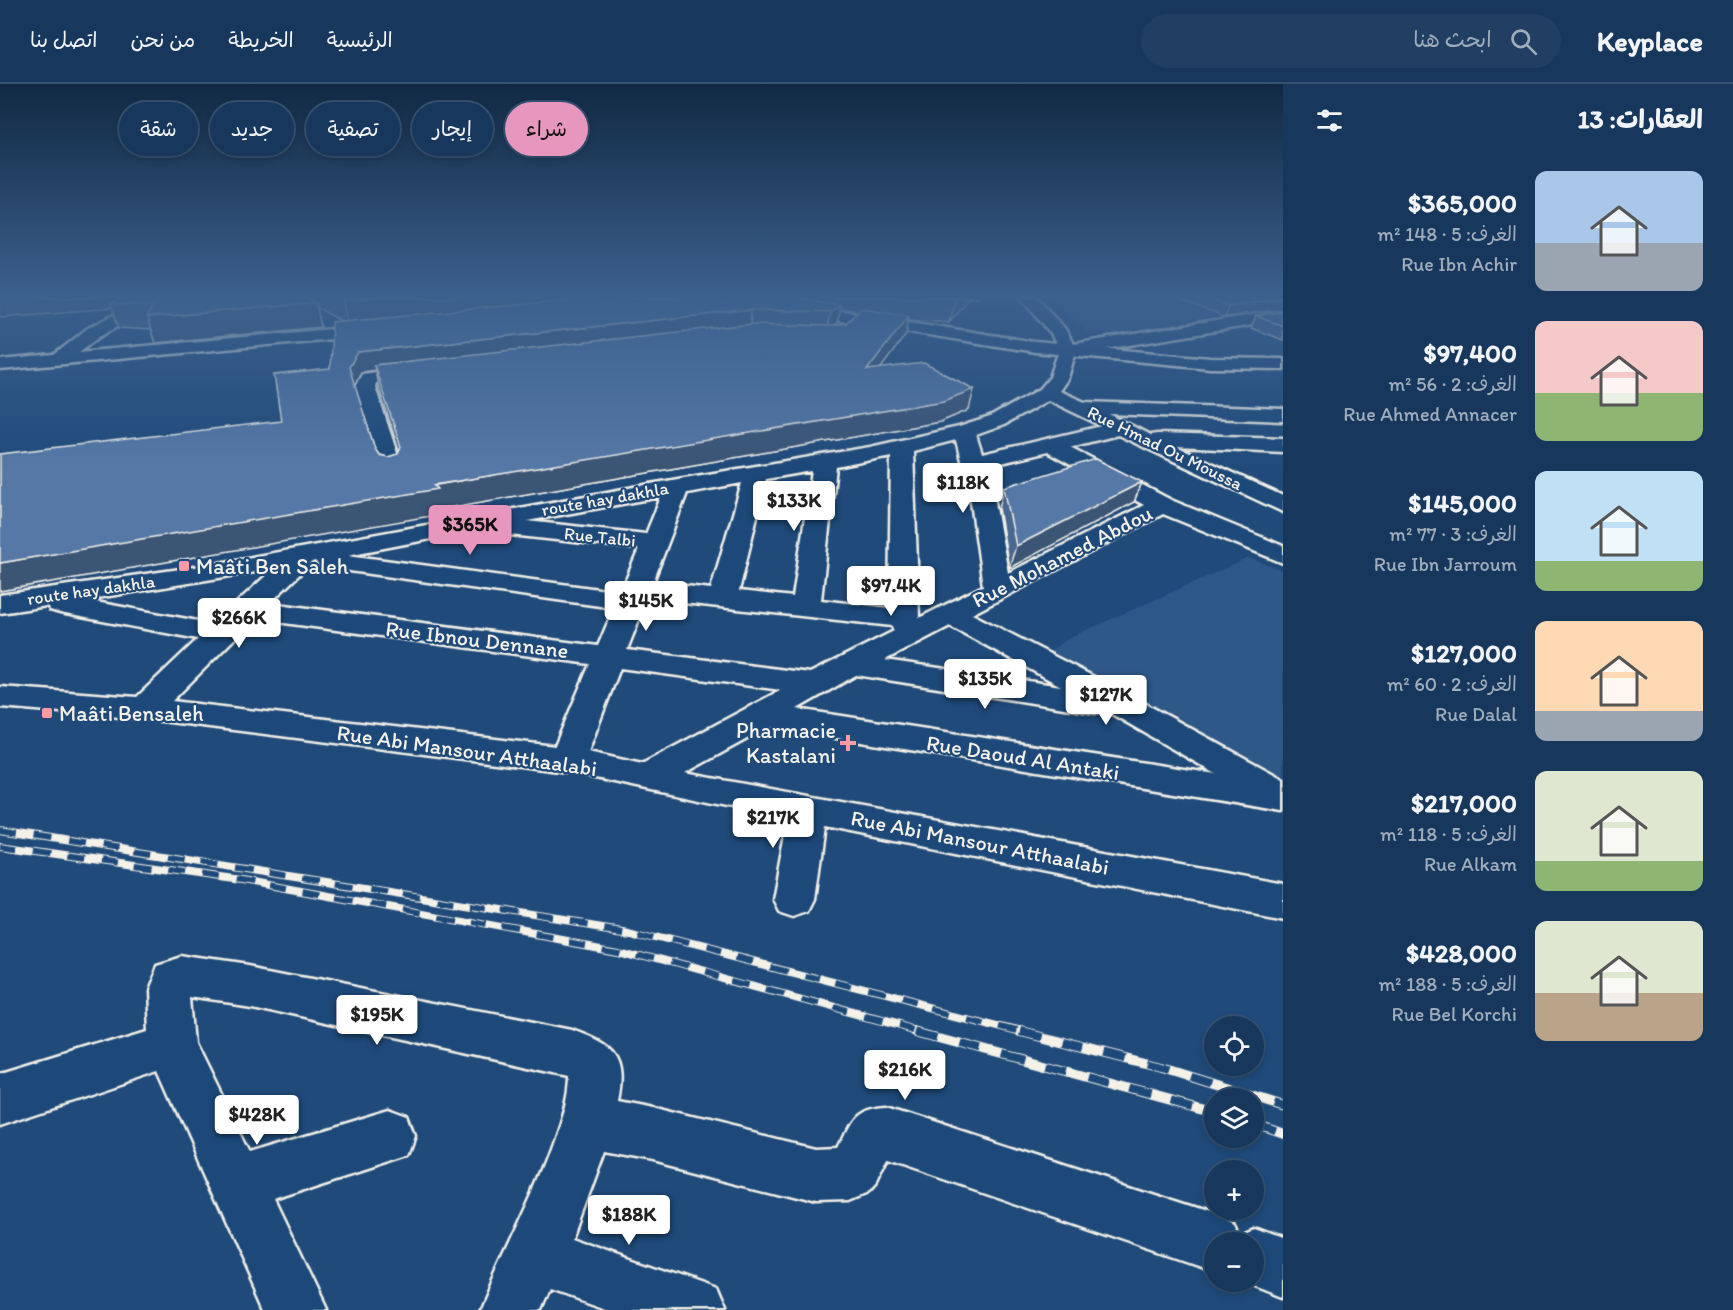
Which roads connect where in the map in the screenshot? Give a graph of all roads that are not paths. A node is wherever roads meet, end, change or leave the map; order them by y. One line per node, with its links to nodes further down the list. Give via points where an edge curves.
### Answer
1 (64, 354): 7 (street)
2 (120, 354): 7 (street)
3 (1070, 354): 11 (street, route hay dakhla)
4 (1140, 354): 8 (street, via 1210,363)
5 (1187, 354): 6 (street)
6 (1198, 355): 8 (street)
7 (58, 360): 9 (street)
8 (1278, 363)
9 (0, 365)
10 (439, 370): 23 (street, via 369,378 365,387)
11 (1047, 393): 12 (street, Rue Hmad Ou Moussa); 15 (street, route hay dakhla, via 997,421)
12 (1080, 407): 13 (street); 14 (street, Rue Hmad Ou Moussa)
13 (1283, 415)
14 (1121, 428): 16 (street, Rue Hmad Ou Moussa); 17 (street)
15 (965, 432): 19 (street, route hay dakhla); 21 (street)
16 (1143, 440): 18 (street); 25 (street, Rue Hmad Ou Moussa)
17 (1050, 445): 21 (street); 22 (street)
18 (1283, 445)
19 (902, 446): 20 (street, route hay dakhla); 43 (street)
20 (825, 462): 24 (street, route hay dakhla); 40 (street)
21 (974, 463): 35 (street, via 994,499)
22 (1092, 468): 26 (street); 29 (street)
23 (392, 471)
24 (756, 474): 28 (street, route hay dakhla); 37 (street)
25 (1222, 476): 27 (street); 30 (street, Rue Hmad Ou Moussa)
26 (1059, 478)
27 (1283, 479)
28 (678, 486): 31 (street, route hay dakhla); 32 (street)
29 (1161, 505): 33 (street); 35 (street, Rue Mohamed Abdou)
30 (1283, 506)
31 (474, 523): 32 (street, Rue Talbi); 34 (street, route hay dakhla)
32 (654, 543): 36 (street)
33 (1283, 555)
34 (302, 556): 36 (street); 38 (street, route hay dakhla); 41 (street)
35 (997, 588): 42 (street, Rue Mohamed Abdou)
36 (635, 595): 37 (street); 45 (street)
37 (723, 598): 40 (street)
38 (33, 599): 39 (street, route hay dakhla); 44 (street)
39 (0, 604)
40 (806, 608): 43 (street)
41 (246, 609): 44 (street); 45 (street, Rue Ibnou Dennane)
42 (951, 615): 43 (street, Rue Mohamed Abdou); 49 (street)
43 (907, 626): 46 (street, Rue Mohamed Abdou)
44 (220, 634): 50 (street)
45 (610, 657): 47 (street, Rue Ibnou Dennane); 52 (street)
46 (854, 665): 47 (street, Rue Mohamed Abdou); 49 (street)
47 (814, 684): 51 (street, Rue Mohamed Abdou)
48 (0, 697): 50 (street, Rue Abi Mansour Atthaalabi)
49 (1123, 706): 54 (street)
50 (144, 708): 52 (street, Rue Abi Mansour Atthaalabi)
51 (764, 715): 53 (street, Rue Mohamed Abdou); 54 (street, Rue Daoud Al Antaki)
52 (567, 760): 53 (street, Rue Abi Mansour Atthaalabi)
53 (646, 778): 55 (street, Rue Abi Mansour Atthaalabi)
54 (1283, 797)
55 (809, 808): 56 (street); 57 (street, Rue Abi Mansour Atthaalabi)
56 (794, 899)
57 (1283, 901)
58 (172, 1044): 59 (street); 60 (street, via 168,987 171,978 182,976 250,986 572,1053 593,1064 596,1079); 62 (street)
59 (0, 1099)
60 (586, 1122): 63 (street, via 653,1134 816,1174 850,1174 873,1134 886,1133); 64 (street)
61 (390, 1136): 62 (street)
62 (236, 1184): 67 (street)
63 (1204, 1239)
64 (537, 1255): 68 (street); 69 (street)
65 (1264, 1261): 66 (street)
66 (1283, 1268)
67 (296, 1310)
68 (510, 1310)
69 (695, 1310)

